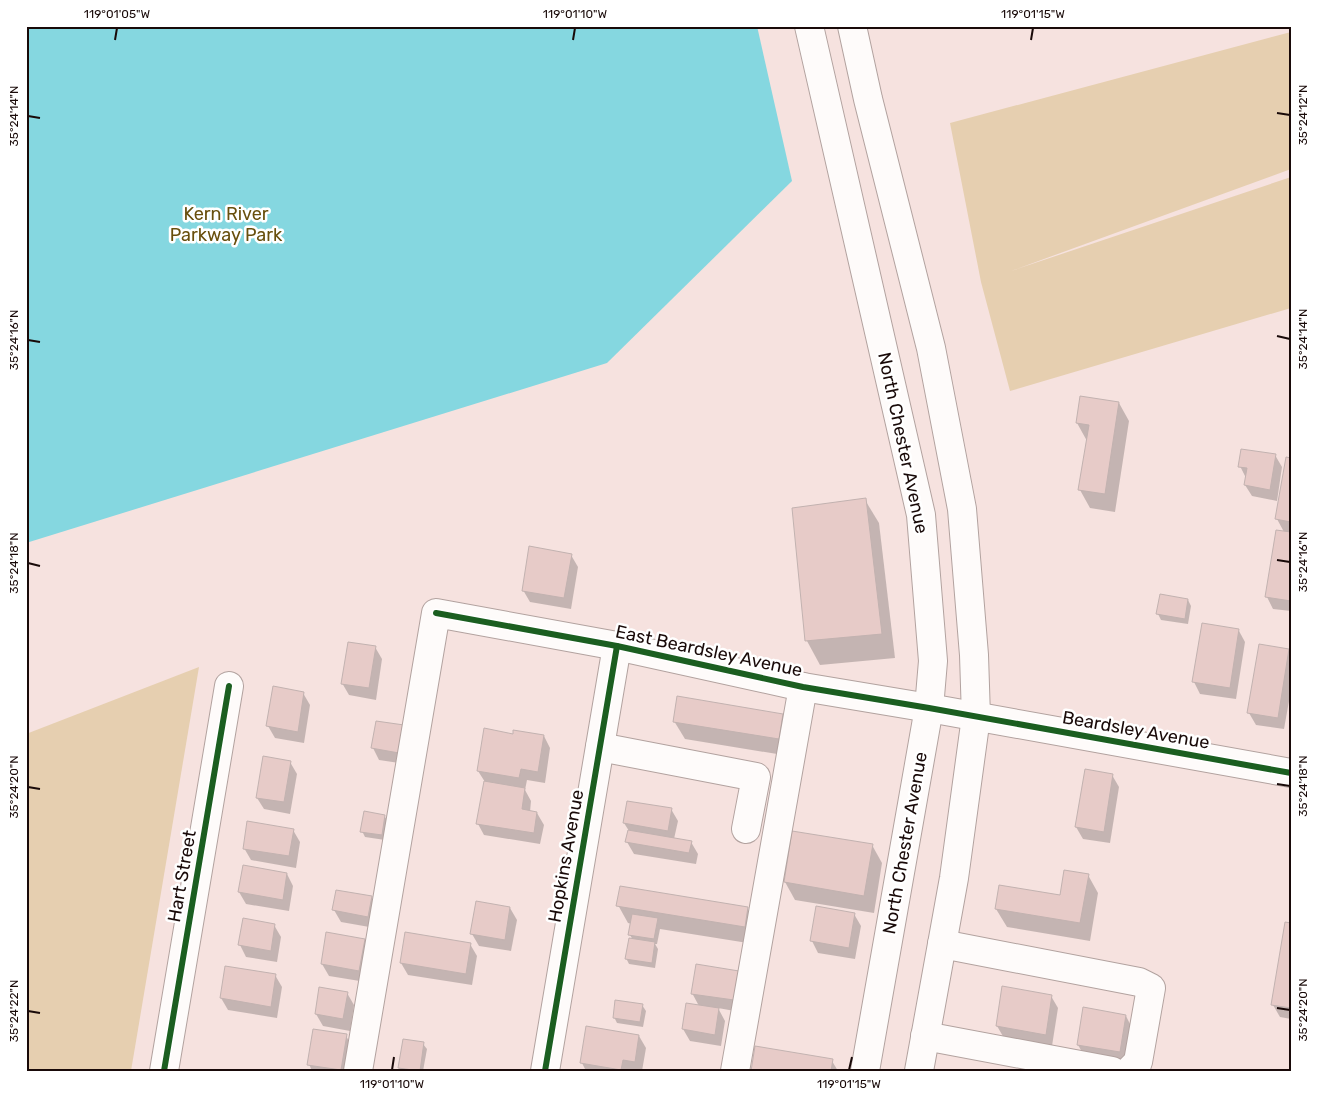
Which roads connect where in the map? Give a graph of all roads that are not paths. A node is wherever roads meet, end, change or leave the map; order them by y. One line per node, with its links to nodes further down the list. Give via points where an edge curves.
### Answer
1 (809, 26): 6 (main road, North Chester Avenue, via 921,515 933,661)
2 (852, 26): 7 (main road, via 931,348 962,509)
3 (617, 646): 5 (main road, East Beardsley Avenue); 8 (main road, Hopkins Avenue); 14 (main road, East Beardsley Avenue, via 436,612)
4 (229, 686): 13 (main road, Hart Street)
5 (803, 687): 6 (main road, East Beardsley Avenue); 16 (main road)
6 (929, 708): 7 (main road, East Beardsley Avenue); 17 (main road, North Chester Avenue)
7 (976, 717): 9 (main road, Beardsley Avenue); 11 (main road)
8 (600, 746): 10 (main road, via 756,777); 15 (main road, Hopkins Avenue)
9 (1291, 773)
10 (746, 830)
11 (942, 944): 12 (main road); 20 (main road, via 1139,982 1151,988 1138,1062)
12 (925, 1036): 18 (main road); 19 (main road)
13 (164, 1071)
14 (358, 1071)
15 (545, 1071)
16 (735, 1071)
17 (865, 1071)
18 (919, 1071)
19 (1112, 1071)
20 (1129, 1071)

